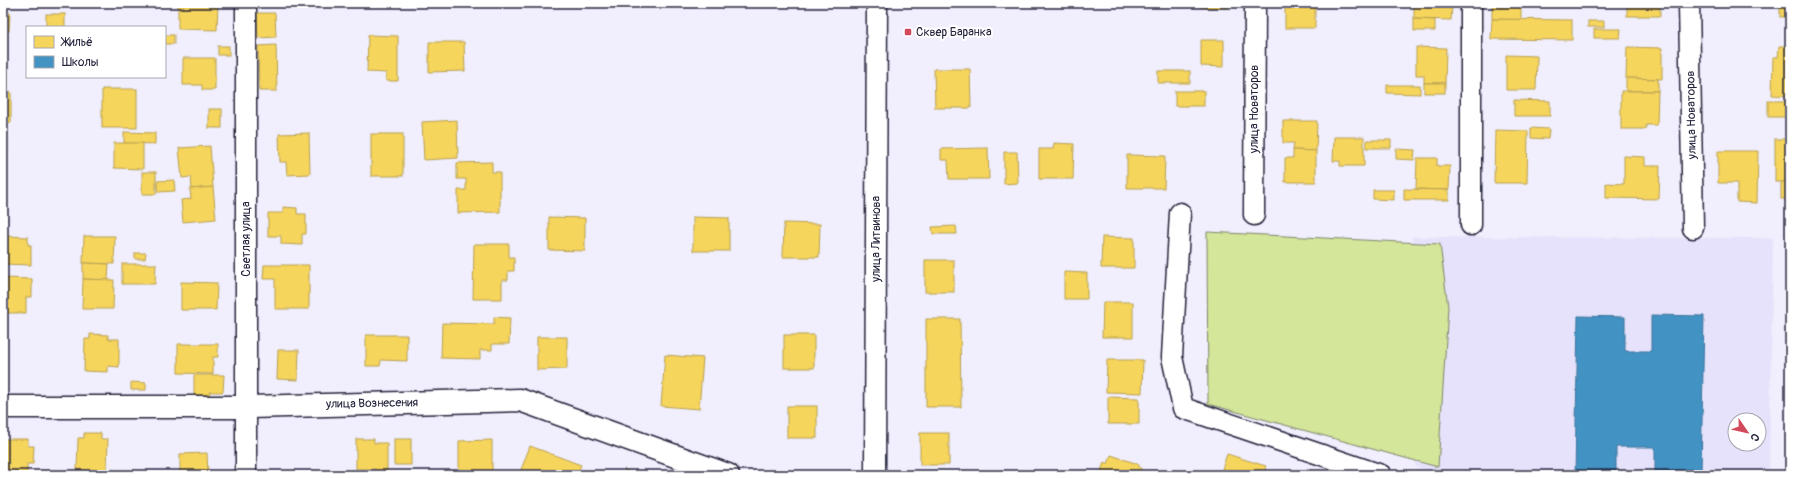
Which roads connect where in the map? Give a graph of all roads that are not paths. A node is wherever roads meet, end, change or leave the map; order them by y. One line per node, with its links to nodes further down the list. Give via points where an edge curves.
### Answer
1 (246, 3): 11 (street, Светлая улица)
2 (877, 3): 14 (street, улица Литвинова)
3 (1255, 3): 7 (street, улица Новаторов)
4 (1471, 3): 8 (street)
5 (1689, 3): 9 (street, улица Новаторов)
6 (1180, 213): 15 (street, via 1172,357 1183,408)
7 (1254, 216)
8 (1472, 225)
9 (1693, 228)
10 (3, 406): 11 (street, улица Вознесения)
11 (247, 406): 12 (street, Светлая улица); 13 (street, улица Вознесения, via 520,400)
12 (246, 475)
13 (728, 475)
14 (875, 475)
15 (1381, 475)

